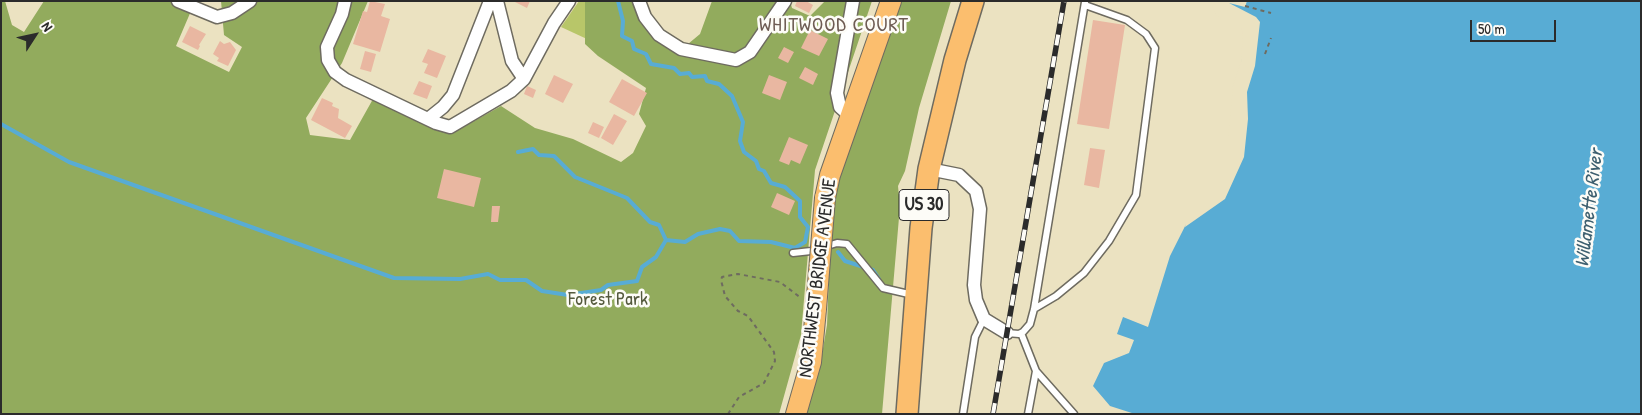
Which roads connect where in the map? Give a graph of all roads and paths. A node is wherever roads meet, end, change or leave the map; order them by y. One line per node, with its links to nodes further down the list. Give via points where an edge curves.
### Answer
1 (178, 1): 2 (street, via 217,17 232,13)
2 (250, 1)
3 (344, 1): 19 (street, via 342,14 327,47 331,67 346,80)
4 (490, 1): 19 (street, via 454,95)
5 (497, 1): 17 (street, via 512,61)
6 (569, 1): 17 (street)
7 (639, 1): 8 (street, via 645,17 659,35 681,49 736,60 750,52)
8 (785, 1)
9 (853, 1): 18 (street, via 837,93 840,107)
10 (891, 1): 18 (main road, NORTHWEST BRIDGE AVENUE)
11 (973, 1): 20 (highway, US 30, via 954,60)
12 (1085, 3): 24 (lane); 24 (lane, via 1127,20 1146,34 1155,48 1136,195 1109,241 1084,273)
13 (1245, 6): 14 (path)
14 (1271, 12)
15 (1271, 38): 16 (path)
16 (1265, 54)
17 (524, 79): 19 (street, via 511,91 458,124 450,127)
18 (850, 116): 23 (main road, NORTHWEST BRIDGE AVENUE, bridge, via 830,175)
19 (428, 119)
20 (929, 169): 22 (highway, US 30); 25 (street, via 959,175 972,185 980,200 974,284 978,309)
21 (793, 253): 22 (lane, via 837,243 847,244 883,288)
22 (917, 296): 31 (highway, US 30)
23 (809, 304): 29 (path, via 780,282 738,274 722,277 725,296 738,311 748,316 774,352 775,361 764,383 739,397); 30 (main road, NORTHWEST BRIDGE AVENUE, via 811,362)
24 (1034, 309): 27 (lane, via 1030,324)
25 (984, 319): 26 (street); 32 (lane, via 974,337)
26 (1007, 333): 27 (lane)
27 (1021, 333): 28 (lane)
28 (1036, 371): 33 (lane); 34 (lane)
29 (728, 414)
30 (796, 414)
31 (907, 414)
32 (963, 414)
33 (1028, 414)
34 (1074, 414)

